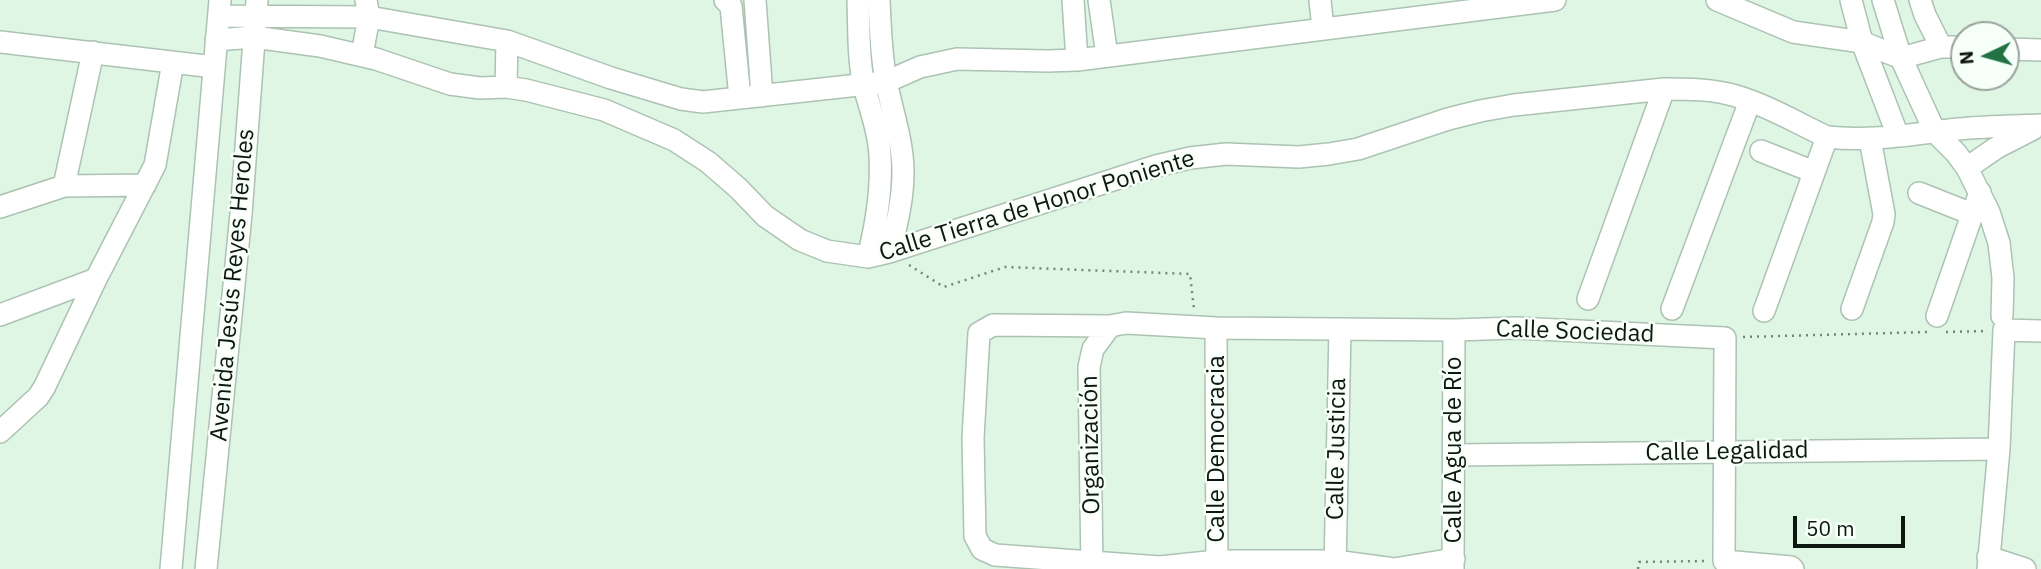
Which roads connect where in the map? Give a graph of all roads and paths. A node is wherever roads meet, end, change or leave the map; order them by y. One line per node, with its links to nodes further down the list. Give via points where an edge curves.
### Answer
1 (726, 0): 38 (street, via 732,6)
2 (755, 0): 37 (street)
3 (858, 0): 34 (street)
4 (879, 0): 33 (street)
5 (1073, 0): 30 (street)
6 (1099, 0): 28 (street)
7 (1320, 0): 17 (street)
8 (1555, 0): 12 (street)
9 (1717, 0): 20 (street, via 1793,32)
10 (1851, 0): 20 (street)
11 (1884, 0): 29 (street)
12 (1532, 1): 17 (street)
13 (219, 8): 16 (street); 18 (street, Avenida Jesús Reyes Heroles)
14 (1922, 8): 23 (street)
15 (367, 9): 16 (street); 19 (street); 27 (street)
16 (256, 18): 18 (street, Calle Tierra de Honor Poniente); 27 (street, Calle Tierra de Honor Poniente, via 320,46); 82 (street, Avenida Jesús Reyes Heroles)
17 (1323, 29): 28 (street)
18 (216, 40): 32 (street, Avenida Jesús Reyes Heroles)
19 (507, 41): 35 (street); 38 (street, via 692,102)
20 (1863, 42): 29 (street); 42 (street)
21 (1, 45): 26 (street)
22 (1950, 48): 23 (street)
23 (1933, 49): 29 (street)
24 (2020, 49): 25 (street)
25 (2041, 50)
26 (93, 52): 31 (street); 49 (street)
27 (362, 55): 35 (street, Calle Tierra de Honor Poniente, via 450,84)
28 (1107, 56): 30 (street)
29 (1901, 58): 41 (street)
30 (1077, 60): 33 (street, via 957,59 920,67)
31 (173, 62): 32 (street); 48 (street, via 158,153)
32 (214, 67): 81 (street, Avenida Jesús Reyes Heroles)
33 (886, 82): 34 (street); 54 (street, via 903,171 899,213)
34 (864, 85): 37 (street); 54 (street, via 880,152)
35 (506, 87): 54 (street, Calle Tierra de Honor Poniente, via 604,110 674,140 708,162 765,216 800,240 827,251)
36 (1664, 89): 39 (street, Calle Tierra de Honor Poniente, via 1716,92); 54 (street, Calle Tierra de Honor Poniente, via 1480,111 1329,154 1226,153 1191,158); 56 (street)
37 (762, 96): 38 (street)
38 (740, 98)
39 (1750, 101): 43 (street, Calle Tierra de Honor Poniente); 57 (street)
40 (2041, 125): 41 (street, Calle Tierra de Honor Poniente); 46 (street)
41 (1935, 132): 42 (street, Calle Tierra de Honor Poniente); 46 (street)
42 (1898, 136): 44 (street, Calle Tierra de Honor Poniente)
43 (1827, 137): 44 (street, Calle Tierra de Honor Poniente); 47 (street)
44 (1870, 139): 58 (street, via 1884,222)
45 (1761, 150): 47 (street)
46 (1967, 168): 50 (street)
47 (1814, 172): 59 (street)
48 (145, 185): 49 (street); 55 (street)
49 (64, 186): 52 (street)
50 (1980, 192): 53 (street); 62 (street, via 1999,243)
51 (1919, 193): 53 (street)
52 (0, 207)
53 (1972, 214): 61 (street)
54 (878, 254): 64 (path, via 944,287 1005,267 1190,274)
55 (96, 279): 60 (street); 69 (street, via 44,388)
56 (1588, 299)
57 (1672, 309)
58 (1852, 309)
59 (1764, 311)
60 (0, 316)
61 (1937, 316)
62 (2003, 323): 67 (street); 68 (path); 70 (street)
63 (1110, 326): 64 (street, Calle Sociedad); 76 (street, Organización, via 1093,349 1089,367); 76 (street, Calle Sociedad, via 993,326 979,333 973,438 975,536 982,549 995,555)
64 (1206, 327): 65 (street, Calle Sociedad); 77 (street, Calle Democracia)
65 (1340, 330): 66 (street, Calle Sociedad); 78 (street, Calle Justicia)
66 (1454, 330): 68 (street, Calle Sociedad, via 1516,328); 72 (street, Calle Agua de Río)
67 (2041, 331)
68 (1725, 338): 71 (street)
69 (0, 432)
70 (1999, 449): 71 (street, Calle Legalidad); 74 (street)
71 (1723, 452): 72 (street, Calle Legalidad); 73 (street)
72 (1454, 455): 75 (street, Calle Agua de Río)
73 (1724, 561): 80 (street); 84 (path, via 1639,562)
74 (1988, 563): 85 (street)
75 (1454, 564): 83 (street)
76 (1092, 565): 79 (street)
77 (1217, 565): 78 (street); 79 (street)
78 (1335, 565): 83 (street)
79 (1158, 568)
80 (1792, 568)
81 (172, 569)
82 (206, 569)
83 (1394, 569)
84 (1638, 569)
85 (2025, 569)

